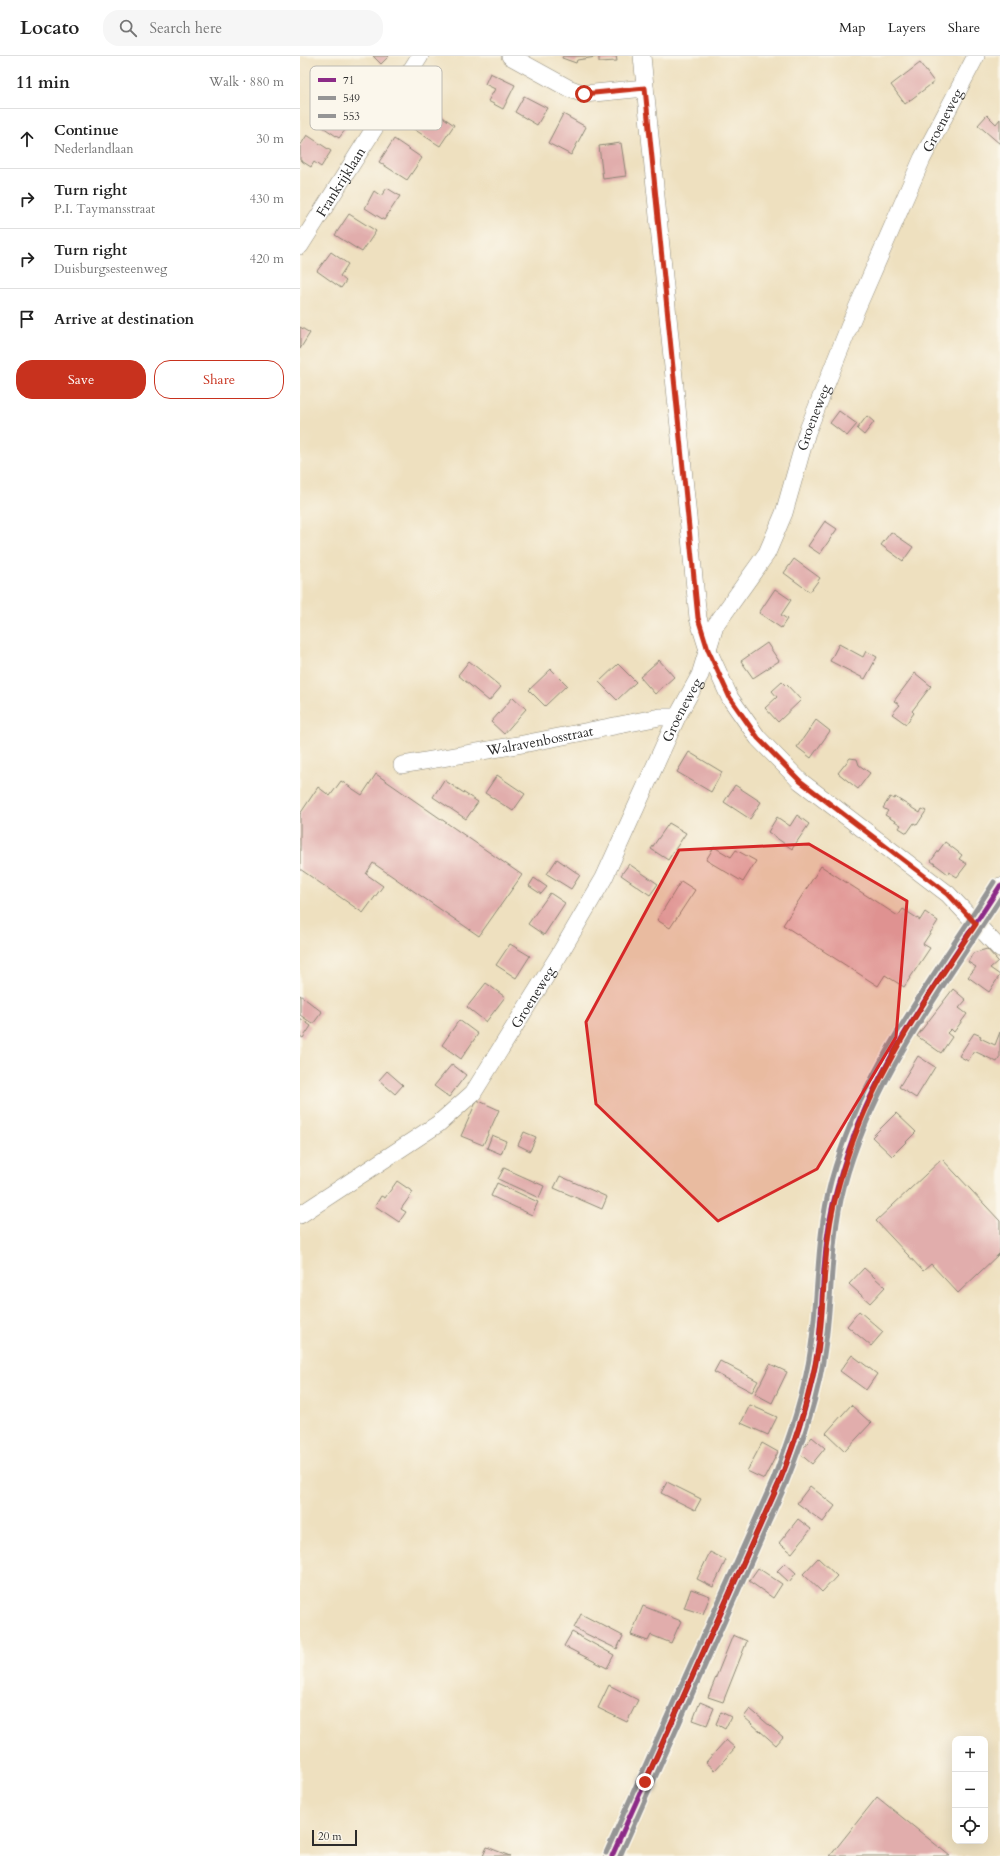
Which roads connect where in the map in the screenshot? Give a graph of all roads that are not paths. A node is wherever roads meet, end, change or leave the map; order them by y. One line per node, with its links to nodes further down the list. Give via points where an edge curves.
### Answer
1 (420, 56): 5 (street, Frankrijklaan)
2 (510, 56): 6 (street, via 584,94)
3 (642, 56): 6 (street)
4 (976, 56): 9 (street, Groeneweg, via 922,159 853,317 807,432 784,513 767,553 715,626)
5 (414, 66)
6 (645, 88): 9 (street, via 698,618)
7 (373, 130): 8 (street, Frankrijklaan)
8 (300, 246)
9 (708, 650): 10 (street, Groeneweg, via 700,675); 13 (street, via 730,698 758,738 789,770 948,894)
10 (677, 717): 11 (street, Walravenbosstraat, via 660,717); 15 (street, Groeneweg, via 604,878 473,1093 438,1124)
11 (402, 765)
12 (1000, 886): 13 (street)
13 (976, 924): 14 (street); 16 (street, via 896,1047 859,1122 844,1163 834,1202 826,1244 818,1350 804,1414 794,1445)
14 (1000, 949)
15 (300, 1215)
16 (612, 1856)

